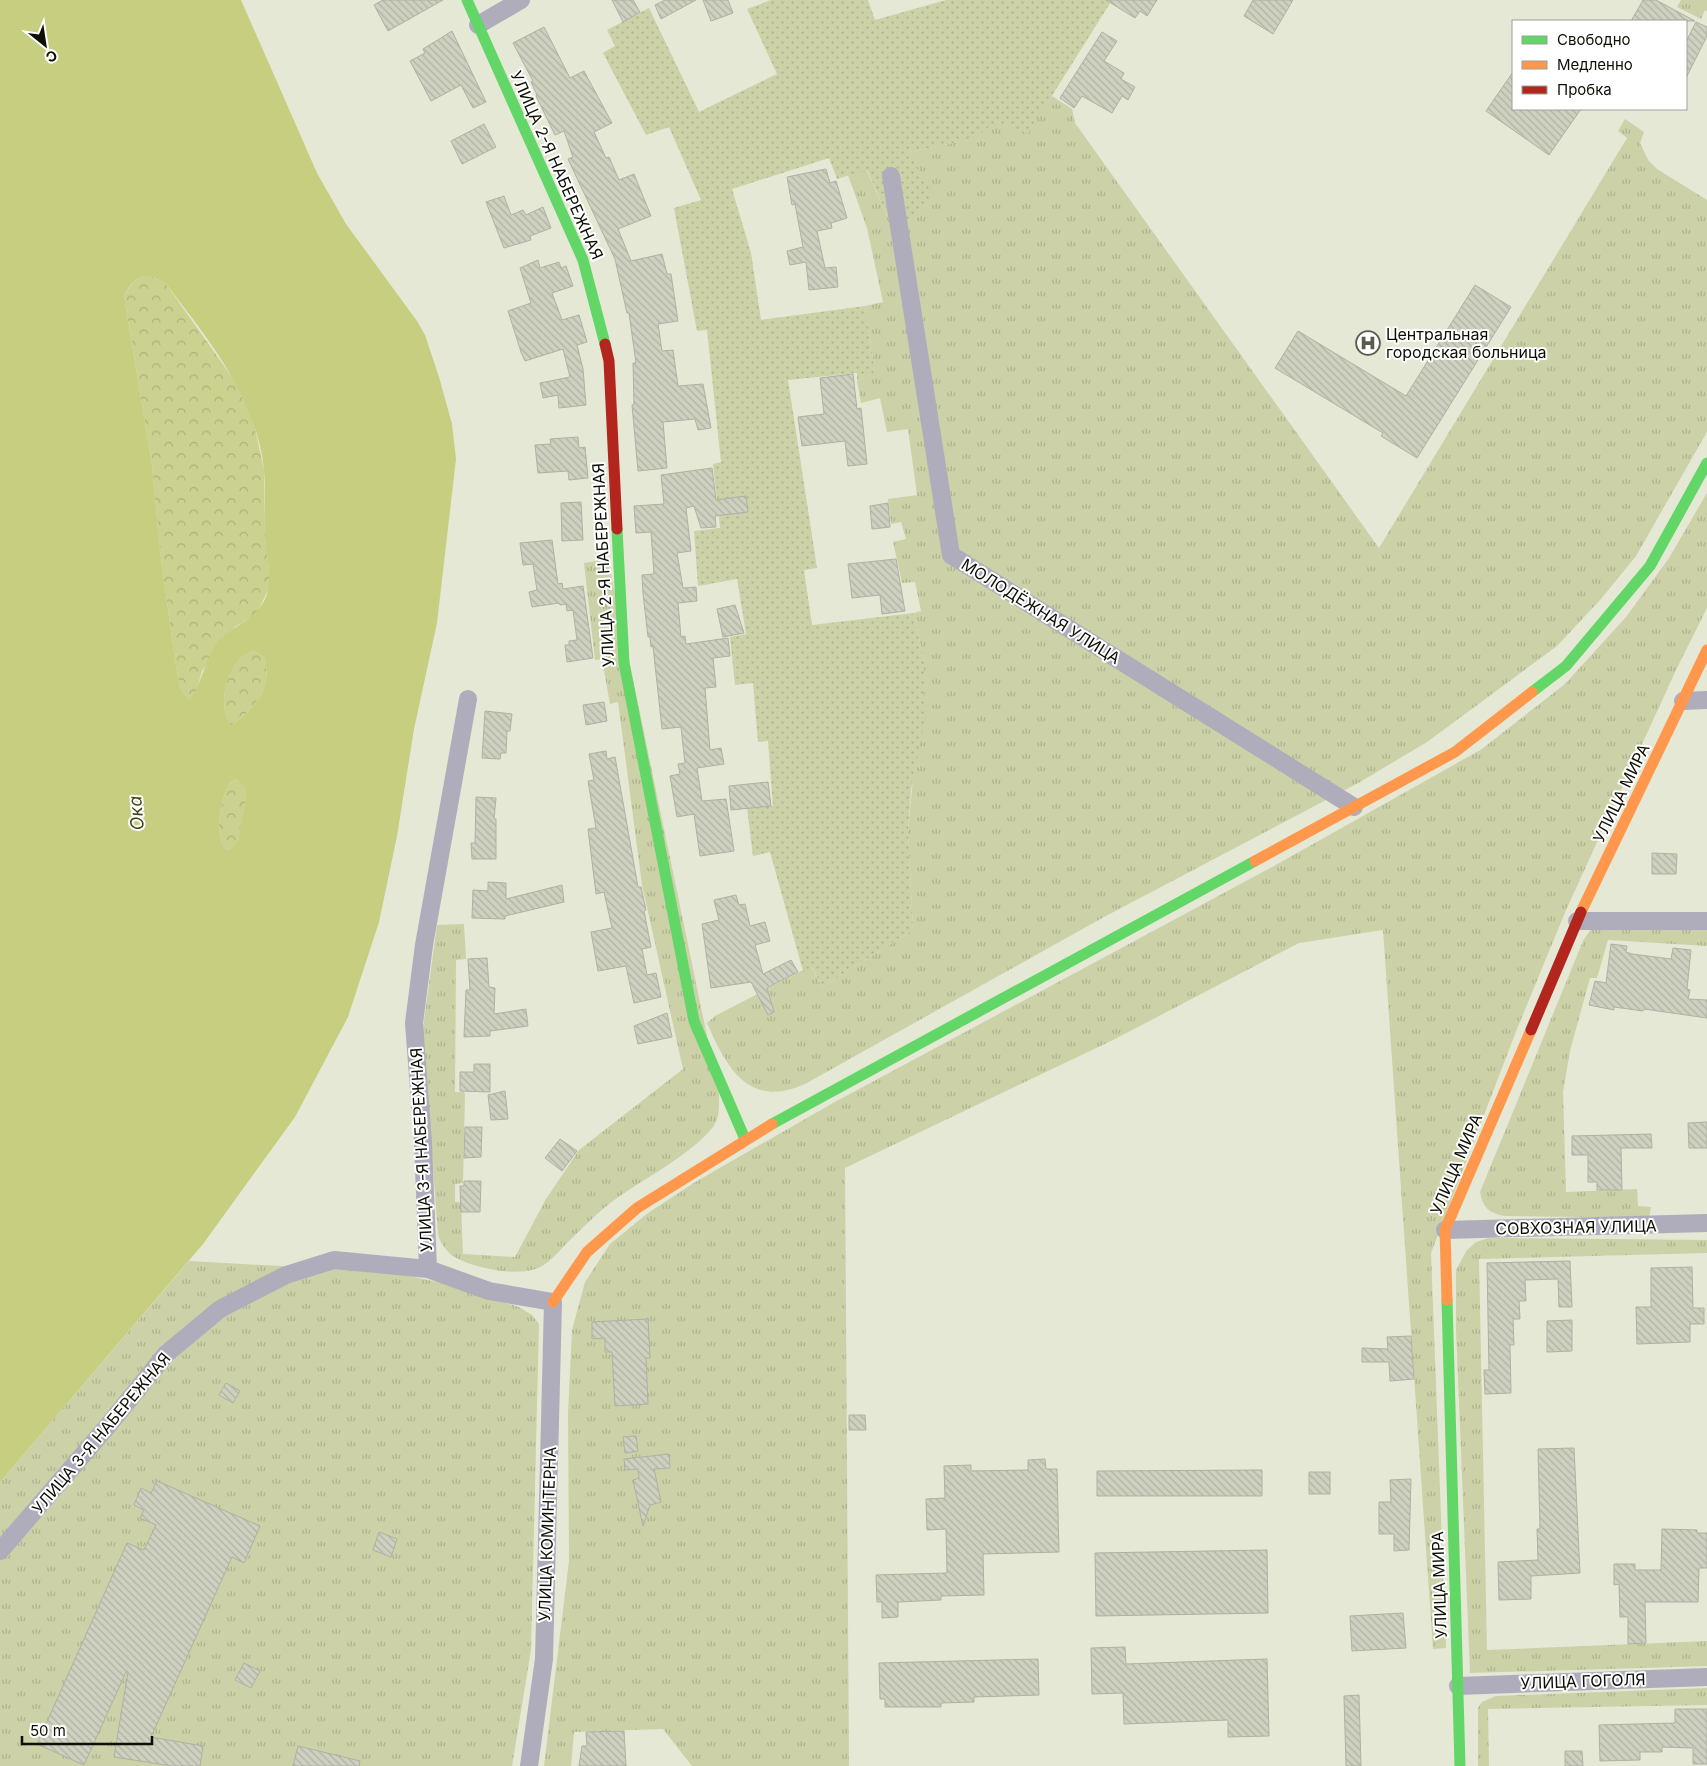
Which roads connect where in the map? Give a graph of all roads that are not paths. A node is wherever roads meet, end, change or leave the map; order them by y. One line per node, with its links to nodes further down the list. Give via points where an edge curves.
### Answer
1 (467, 0): 3 (street, УЛИЦА 2-Я НАБЕРЕЖНАЯ)
2 (521, 0): 3 (street)
3 (478, 25): 13 (street, УЛИЦА 2-Я НАБЕРЕЖНАЯ, via 583,260 609,361 624,663 694,1021)
4 (891, 176): 10 (street, МОЛОДЁЖНАЯ УЛИЦА, via 951,554)
5 (1707, 463): 10 (street, via 1650,566 1566,666 1455,752)
6 (1707, 650): 9 (street, УЛИЦА МИРА)
7 (468, 699): 16 (street, УЛИЦА 3-Я НАБЕРЕЖНАЯ, via 424,945 414,1023)
8 (1707, 700): 9 (street)
9 (1683, 701): 11 (street, УЛИЦА МИРА)
10 (1354, 807): 13 (street)
11 (1577, 921): 12 (street); 15 (street, УЛИЦА МИРА)
12 (1707, 921)
13 (745, 1139): 17 (street, via 637,1208 587,1252)
14 (1707, 1224): 15 (street, СОВХОЗНАЯ УЛИЦА)
15 (1445, 1230): 20 (street, УЛИЦА МИРА)
16 (428, 1268): 17 (street, via 489,1291); 18 (street, УЛИЦА 3-Я НАБЕРЕЖНАЯ, via 334,1260 286,1275 220,1309 166,1354)
17 (553, 1302): 21 (street, УЛИЦА КОМИНТЕРНА, via 544,1659)
18 (0, 1551)
19 (1707, 1677): 20 (street, УЛИЦА ГОГОЛЯ)
20 (1458, 1686): 22 (street, УЛИЦА МИРА)
21 (529, 1766)
22 (1460, 1766)

